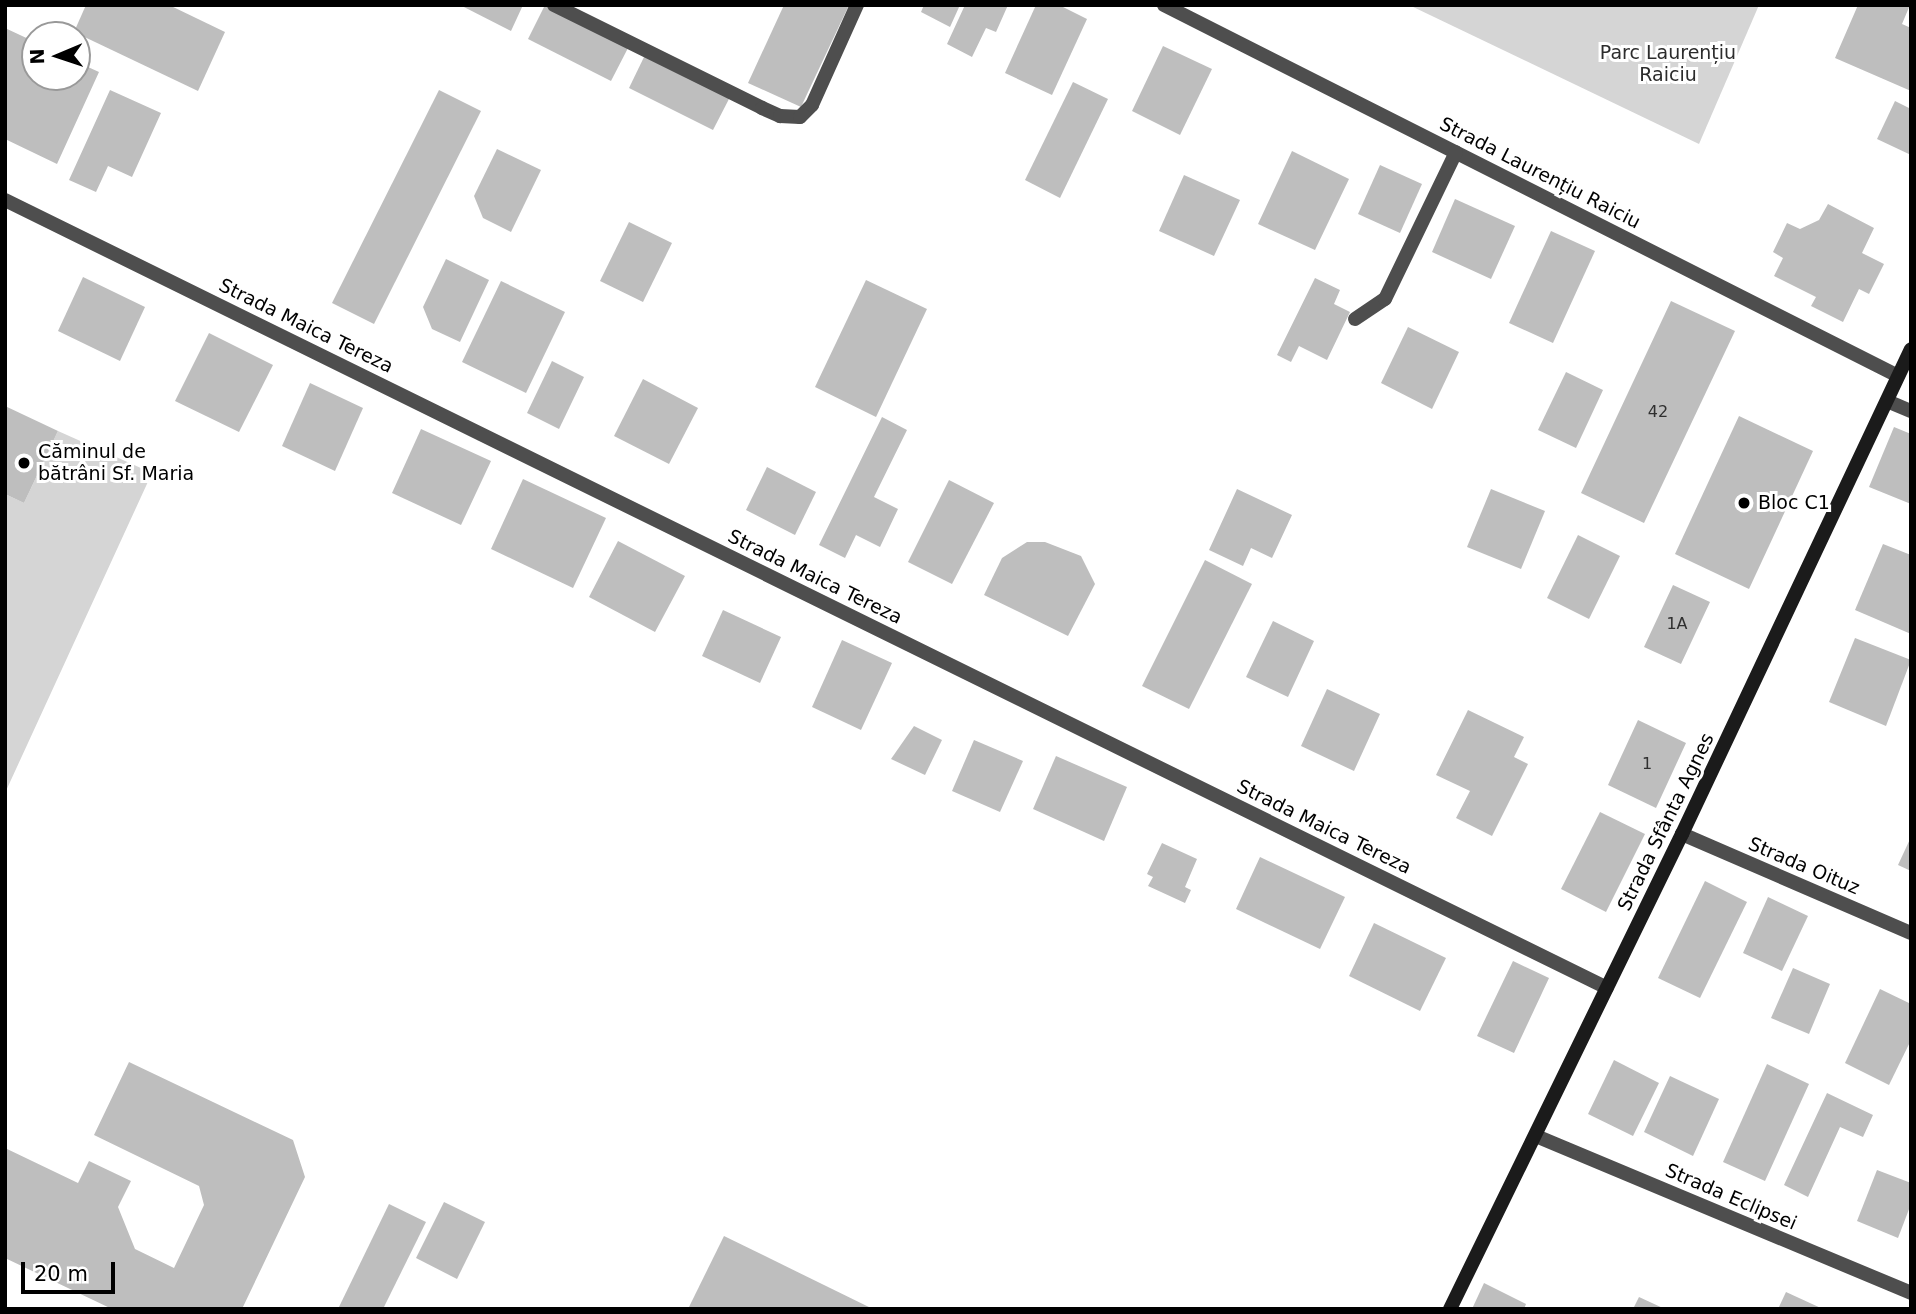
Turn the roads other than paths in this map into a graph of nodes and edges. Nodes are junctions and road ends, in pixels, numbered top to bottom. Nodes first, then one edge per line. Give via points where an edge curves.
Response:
1 (554, 5) edge
2 (857, 5) edge
3 (1164, 5) edge
4 (1456, 152) junction
5 (5, 200) edge
6 (1355, 319) dead end
7 (1911, 349) edge
8 (1898, 376) junction
9 (1887, 401) junction
10 (1911, 411) edge
11 (1682, 834) junction
12 (1911, 933) edge
13 (1607, 988) junction
14 (1536, 1136) junction
15 (1911, 1293) edge
16 (1450, 1309) edge

1 - 2 street via 762,108 780,116 800,117 812,105
3 - 4 street, Strada Laurențiu Raiciu
4 - 6 street via 1385,299
4 - 8 street, Strada Laurențiu Raiciu
5 - 13 street, Strada Maica Tereza
7 - 8 street, Strada Sfânta Agnes
8 - 9 street, Strada Sfânta Agnes
9 - 10 street
9 - 11 street, Strada Sfânta Agnes
11 - 12 street, Strada Oituz
11 - 13 street, Strada Sfânta Agnes
13 - 14 street, Strada Sfânta Agnes
14 - 15 street, Strada Eclipsei
14 - 16 street, Strada Sfânta Agnes

